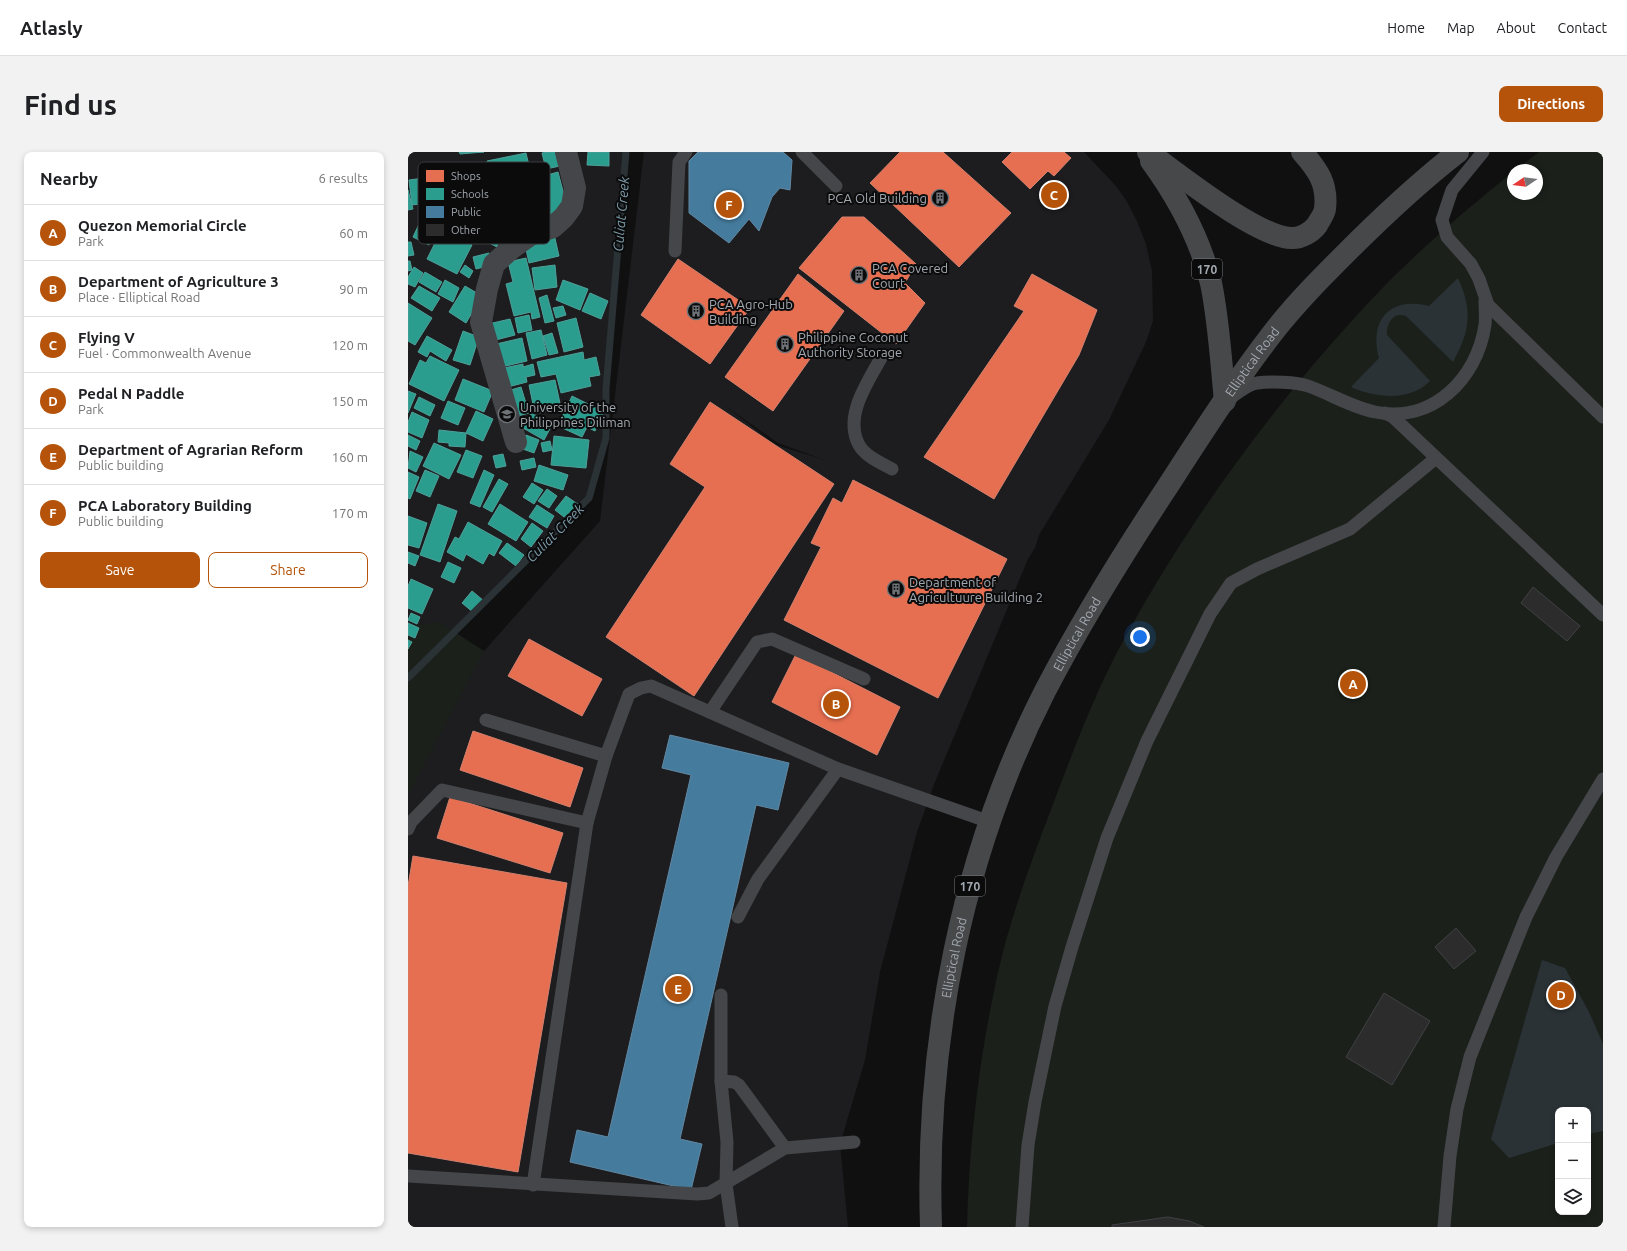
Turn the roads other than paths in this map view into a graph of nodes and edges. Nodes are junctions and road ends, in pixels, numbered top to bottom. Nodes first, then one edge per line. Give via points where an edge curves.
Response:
1 (566, 152) edge
2 (686, 152) edge
3 (802, 152) edge
4 (1146, 152) edge
5 (1302, 152) edge
6 (1458, 152) edge
7 (1483, 152) edge
8 (836, 186) dead end
9 (550, 229) edge
10 (518, 244) edge
11 (676, 251) dead end
12 (1485, 301) junction
13 (882, 356) dead end
14 (1225, 401) junction
15 (1385, 413) junction
16 (1603, 417) edge
17 (516, 442) dead end
18 (1436, 458) junction
19 (892, 469) dead end
20 (1603, 615) edge
21 (864, 679) dead end
22 (710, 712) junction
23 (486, 720) dead end
24 (606, 756) junction
25 (838, 769) junction
26 (1603, 779) edge
27 (990, 822) junction
28 (587, 823) junction
29 (408, 829) edge
30 (738, 917) dead end
31 (720, 995) dead end
32 (721, 1081) junction
33 (854, 1142) dead end
34 (785, 1148) junction
35 (408, 1176) edge
36 (726, 1184) junction
37 (534, 1185) junction
38 (732, 1227) edge
39 (931, 1227) edge
40 (1022, 1227) edge
41 (1444, 1227) edge

1 - 9 street via 575,188 572,206
2 - 11 lane via 679,162
3 - 8 lane
4 - 5 main road via 1219,204 1259,227 1291,238 1305,235 1315,228 1324,213 1327,195 1322,179
4 - 14 main road, 170 via 1182,208 1206,269 1215,305
6 - 14 main road, Elliptical Road / 170 via 1388,212 1307,293 1273,333
7 - 12 lane via 1452,190 1442,220 1447,237 1473,269
10 - 17 street via 494,264 481,322
12 - 15 lane via 1485,325 1479,346 1457,387 1444,398 1420,411
12 - 16 lane
13 - 19 lane via 855,409 855,432 859,446 869,456
14 - 15 lane via 1255,383 1282,383 1307,385 1350,404
14 - 27 main road, Elliptical Road / 170 via 1153,508 1077,633 1021,743
15 - 18 lane via 1393,417
18 - 20 lane
18 - 40 lane via 1350,529 1257,569 1231,583 1210,614 1147,741 1107,838 1072,947 1055,1006 1035,1102 1028,1145
21 - 22 lane via 772,639 764,640 757,642
22 - 24 lane via 655,687 634,691 626,700
22 - 25 lane
23 - 24 lane
24 - 28 lane
25 - 27 lane
25 - 30 lane via 758,879
26 - 41 lane via 1556,857 1526,917 1470,1057 1457,1109
27 - 39 main road, Elliptical Road / 170 via 954,953 940,1034 932,1108
28 - 29 lane via 442,790
28 - 37 lane
31 - 32 lane
32 - 34 lane via 740,1085
32 - 36 lane via 727,1142
33 - 34 lane
34 - 36 lane
35 - 37 lane
36 - 37 lane via 709,1193 697,1194
36 - 38 lane

